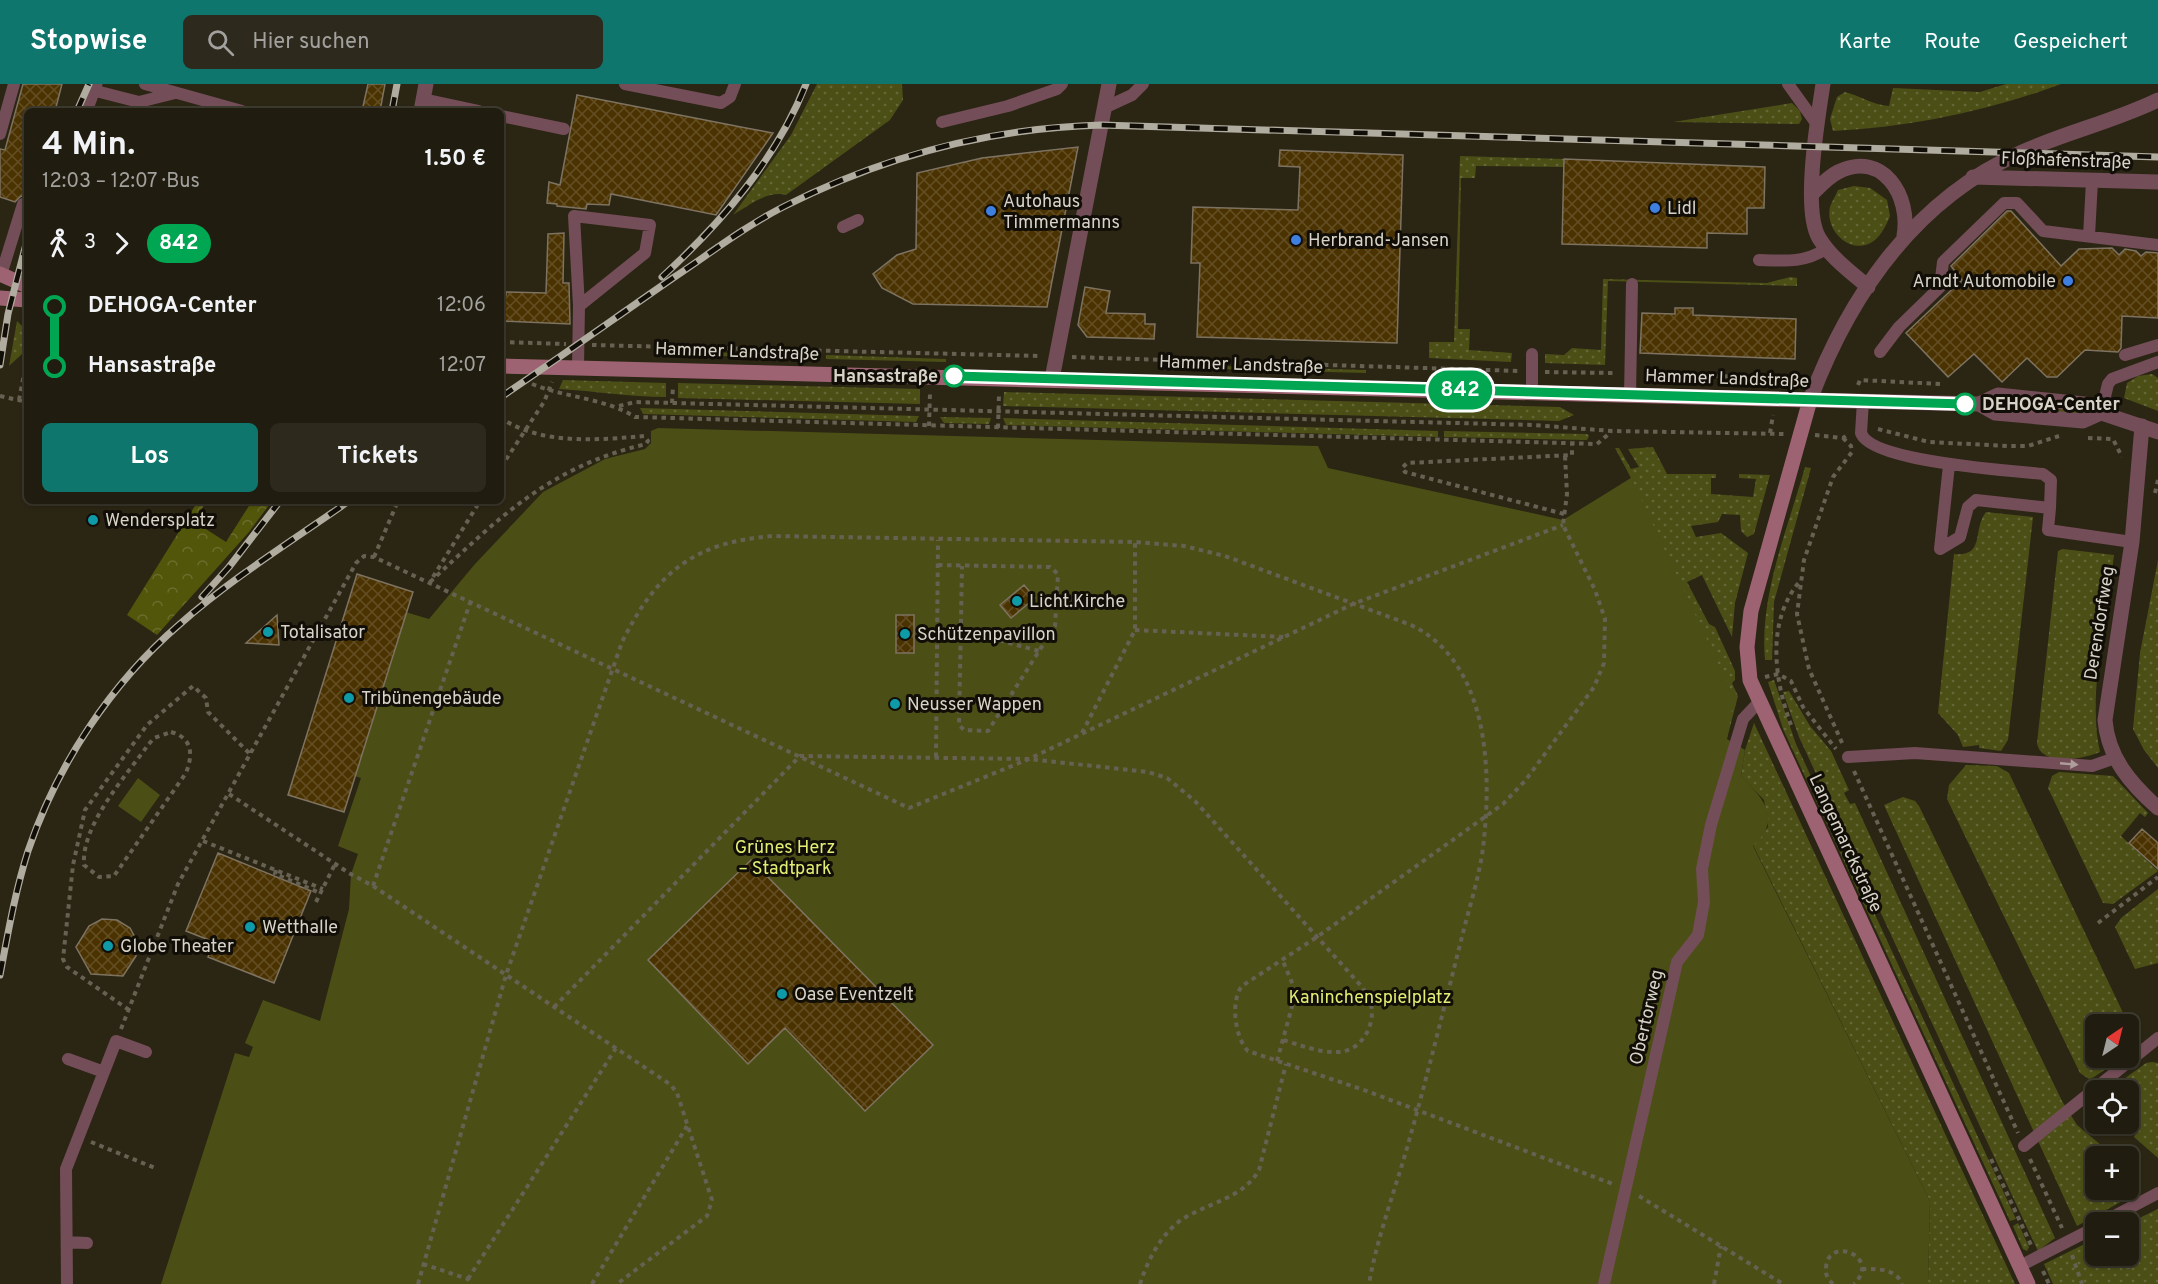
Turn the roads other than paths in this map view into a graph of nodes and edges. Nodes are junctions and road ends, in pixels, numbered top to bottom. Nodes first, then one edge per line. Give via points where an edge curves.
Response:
1 (14, 84) edge
2 (146, 84) edge
3 (625, 84) edge
4 (735, 84) edge
5 (1062, 84) edge
6 (1109, 84) edge
7 (1143, 84) edge
8 (1788, 84) edge
9 (1824, 84) edge
10 (93, 87) edge
11 (176, 93) junction
12 (423, 98) edge
13 (2158, 100) edge
14 (86, 108) edge
15 (231, 108) edge
16 (466, 108) edge
17 (1104, 108) junction
18 (504, 117) edge
19 (942, 122) dead end
20 (1816, 123) junction
21 (564, 129) dead end
22 (0, 134) edge
23 (1973, 177) junction
24 (2092, 181) junction
25 (2158, 182) edge
26 (1813, 193) junction
27 (23, 204) dead end
28 (858, 220) dead end
29 (843, 227) dead end
30 (1904, 236) junction
31 (2089, 236) junction
32 (2158, 245) edge
33 (1826, 249) junction
34 (1759, 260) dead end
35 (1, 275) edge
36 (1632, 284) dead end
37 (1868, 287) junction
38 (20, 291) edge
39 (579, 306) junction
40 (2158, 345) edge
41 (1880, 352) dead end
42 (1532, 354) dead end
43 (2125, 355) dead end
44 (2158, 362) edge
45 (504, 366) edge
46 (578, 367) junction
47 (1052, 379) junction
48 (1532, 392) junction
49 (1630, 395) junction
50 (1810, 400) junction
51 (1863, 401) junction
52 (2101, 413) junction
53 (2142, 426) junction
54 (2158, 432) edge
55 (1949, 465) junction
56 (2050, 508) junction
57 (2132, 542) junction
58 (1759, 702) junction
59 (1848, 757) road end
60 (2115, 758) junction
61 (2158, 808) edge
62 (2158, 1038) edge
63 (146, 1052) dead end
64 (68, 1059) dead end
65 (104, 1072) junction
66 (2024, 1146) road end
67 (2158, 1193) edge
68 (2122, 1212) edge
69 (2085, 1233) edge
70 (67, 1242) junction
71 (87, 1243) dead end
72 (2019, 1266) junction
73 (67, 1284) edge
74 (1604, 1284) edge
75 (2028, 1284) edge

1 - 22 lane
2 - 11 lane
3 - 4 lane via 721,104 730,97
5 - 19 lane via 1008,106
6 - 17 street
7 - 17 lane via 1132,95
8 - 20 lane
9 - 20 street
10 - 11 lane via 140,102
10 - 14 street
11 - 15 lane
12 - 16 lane
13 - 23 street via 2023,151
17 - 47 street
18 - 21 lane
20 - 26 street
23 - 24 street, Floßhafenstraße
23 - 30 street
24 - 25 street, Floßhafenstraße
24 - 31 lane
26 - 30 street via 1839,172 1852,168 1881,173 1900,193 1906,224
26 - 33 street via 1813,221
27 - 35 lane
28 - 29 lane
30 - 37 street
31 - 32 lane
31 - 41 lane via 2043,231 2017,203 2004,203 1943,262 1940,287
33 - 34 lane via 1795,261
33 - 37 street
35 - 38 main road
36 - 49 lane
37 - 50 street
39 - 39 lane via 645,253 650,225 574,216
39 - 46 lane
40 - 43 lane
42 - 48 lane
44 - 52 lane via 2112,379
45 - 46 main road, Hammer Landstraße
46 - 47 main road, Hammer Landstraße
47 - 48 main road, Hammer Landstraße
48 - 49 main road, Hammer Landstraße
49 - 50 main road, Hammer Landstraße
50 - 51 street, Hammer Landstraße
50 - 58 main road, Langemarckstraße via 1750,611 1750,680
51 - 52 street, Hammer Landstraße via 1980,404 1998,395 2084,404
51 - 55 lane via 1861,427 1863,438 1869,443
52 - 53 street, Hammer Landstraße
53 - 54 street, Hammer Landstraße
53 - 57 street, Derendorfweg
55 - 56 lane via 2047,475 2051,480
55 - 56 lane via 1940,549 1960,537 1968,507 1976,500
56 - 57 lane via 2048,530
57 - 60 street, Derendorfweg via 2106,704 2106,734
58 - 72 main road, Langemarckstraße
58 - 74 lane, Obertorweg via 1743,719 1711,825 1702,869 1704,902 1698,935 1677,962
59 -> 60 lane via 1915,753 2092,766
60 - 61 street, Derendorfweg via 2126,776
62 - 66 lane
63 - 65 lane via 116,1041
64 - 65 lane
65 - 70 lane via 66,1169
67 - 68 lane
69 - 72 lane
70 - 71 lane
70 - 73 lane
72 - 75 main road, Langemarckstraße

